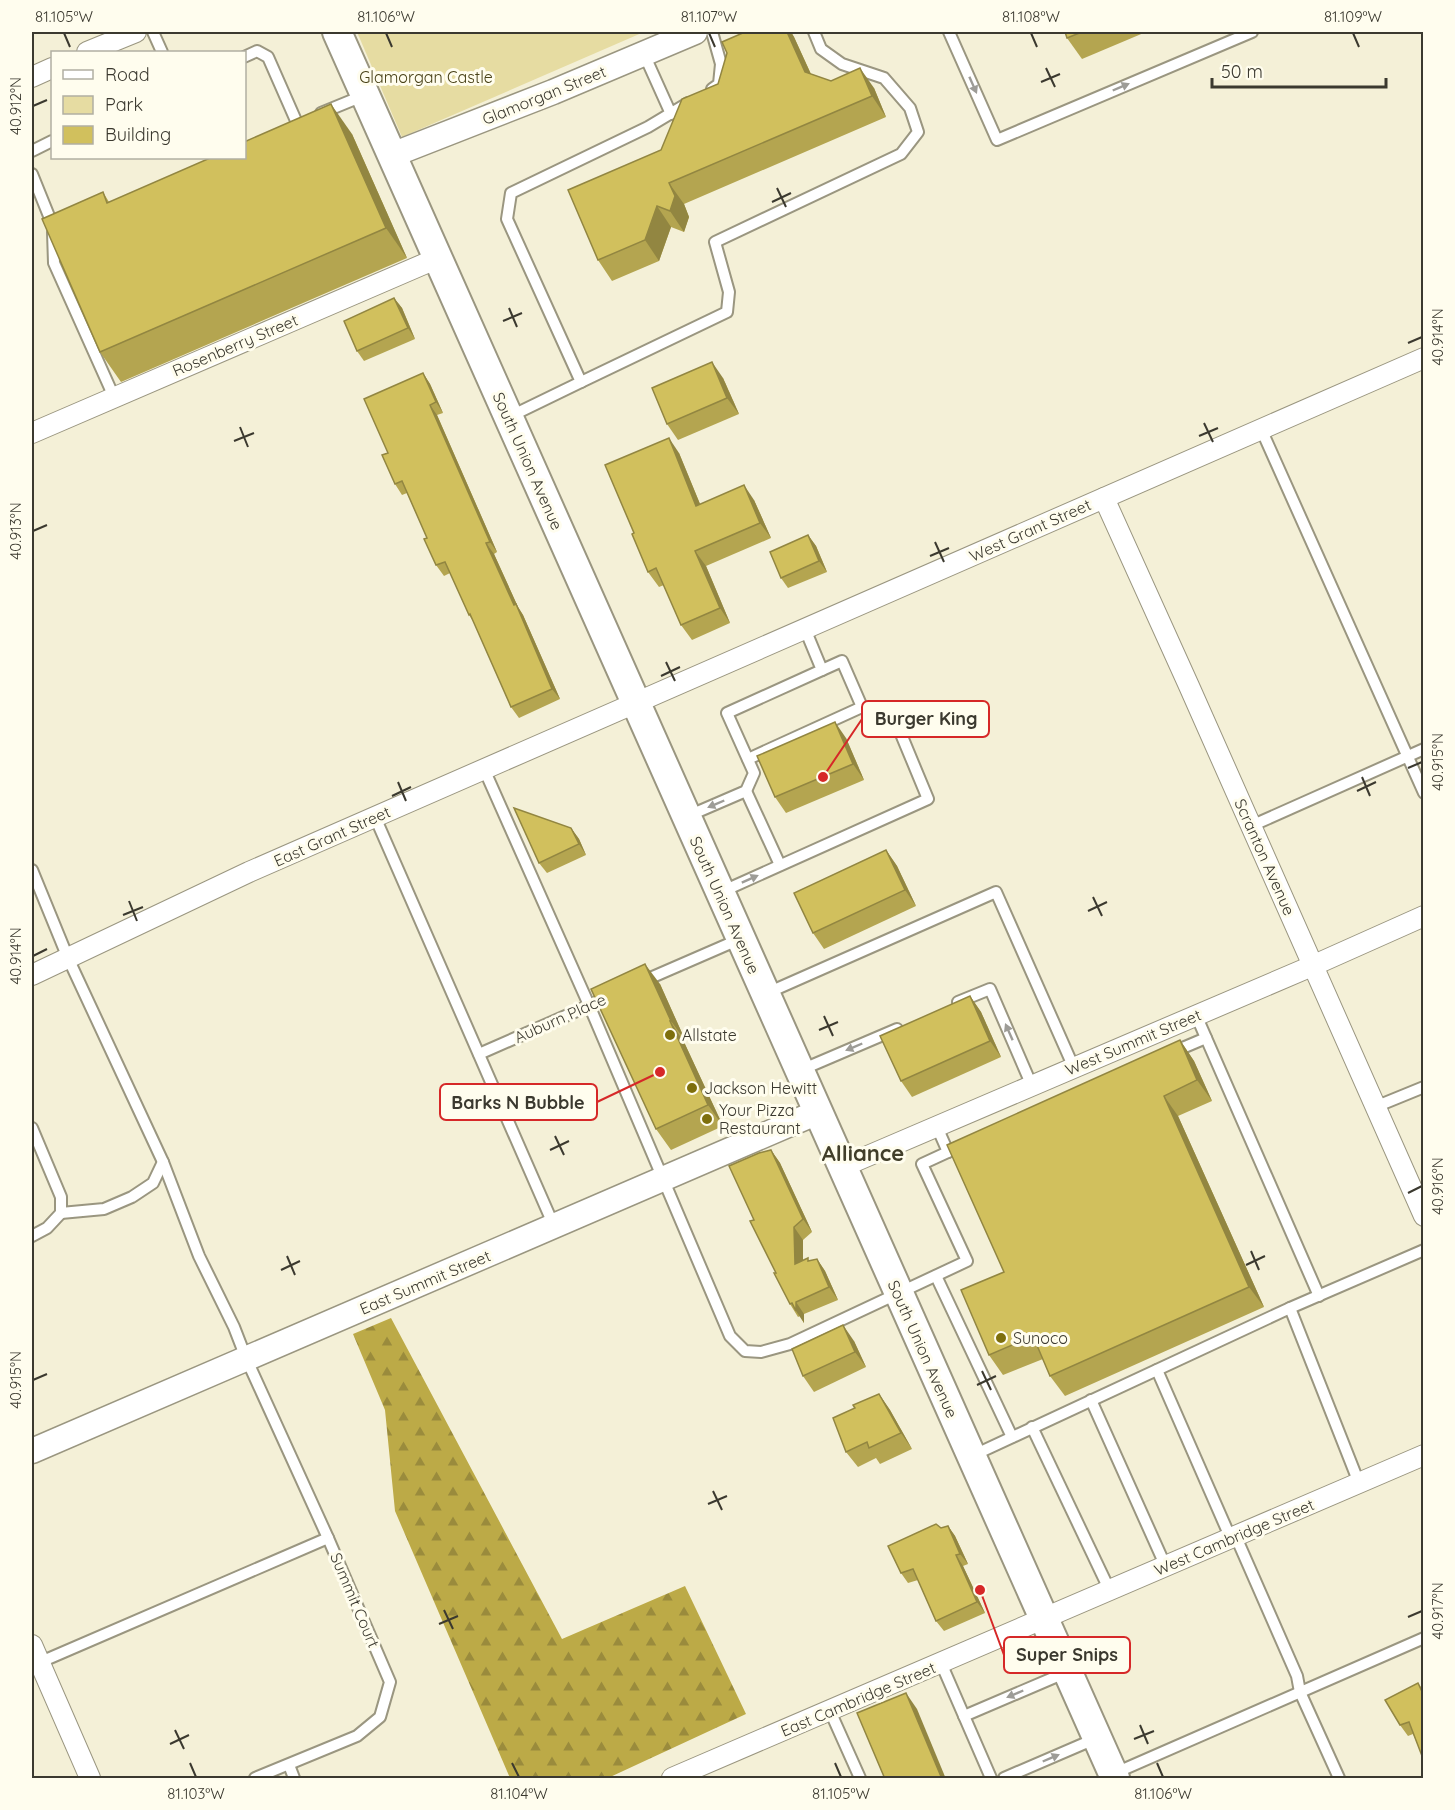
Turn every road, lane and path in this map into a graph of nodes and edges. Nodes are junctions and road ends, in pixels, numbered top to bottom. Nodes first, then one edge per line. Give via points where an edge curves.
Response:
1 (136, 32) edge
2 (153, 32) edge
3 (337, 32) edge
4 (695, 32) edge
5 (712, 32) edge
6 (814, 32) edge
7 (949, 32) edge
8 (1252, 32) edge
9 (89, 51) edge
10 (162, 51) edge
11 (644, 54) junction
12 (246, 56) edge
13 (51, 68) edge
14 (32, 77) edge
15 (365, 95) junction
16 (671, 114) junction
17 (51, 142) edge
18 (32, 151) edge
19 (392, 155) junction
20 (32, 174) edge
21 (64, 221) edge
22 (53, 226) junction
23 (438, 258) junction
24 (1421, 366) edge
25 (581, 382) junction
26 (114, 397) junction
27 (509, 417) junction
28 (1261, 429) junction
29 (32, 433) edge
30 (1104, 498) junction
31 (805, 629) junction
32 (822, 670) junction
33 (635, 702) junction
34 (862, 707) junction
35 (1424, 749) edge
36 (1407, 756) junction
37 (748, 759) junction
38 (484, 769) junction
39 (746, 791) junction
40 (1424, 793) edge
41 (375, 817) junction
42 (686, 817) junction
43 (1251, 826) junction
44 (780, 866) junction
45 (32, 870) edge
46 (719, 892) junction
47 (1424, 916) edge
48 (740, 939) junction
49 (68, 958) junction
50 (1312, 966) junction
51 (32, 975) edge
52 (633, 986) edge
53 (622, 991) edge
54 (765, 994) junction
55 (590, 1005) junction
56 (947, 1007) edge
57 (1196, 1015) junction
58 (905, 1025) edge
59 (1206, 1038) junction
60 (479, 1054) junction
61 (1163, 1057) edge
62 (1074, 1068) junction
63 (799, 1070) junction
64 (1032, 1086) junction
65 (1424, 1087) edge
66 (1375, 1107) junction
67 (818, 1112) junction
68 (937, 1127) junction
69 (32, 1128) edge
70 (970, 1142) edge
71 (948, 1152) junction
72 (163, 1162) junction
73 (842, 1167) junction
74 (663, 1180) junction
75 (1422, 1210) edge
76 (62, 1213) junction
77 (554, 1226) junction
78 (32, 1236) edge
79 (1424, 1250) edge
80 (936, 1276) junction
81 (898, 1294) junction
82 (1319, 1296) junction
83 (1290, 1308) junction
84 (246, 1358) junction
85 (1157, 1370) junction
86 (1091, 1400) junction
87 (1032, 1427) junction
88 (1012, 1437) junction
89 (32, 1451) edge
90 (1424, 1455) edge
91 (971, 1456) junction
92 (1359, 1483) junction
93 (328, 1538) junction
94 (1233, 1538) junction
95 (1166, 1567) junction
96 (1110, 1591) junction
97 (1044, 1619) junction
98 (1424, 1638) edge
99 (34, 1658) edge
100 (941, 1664) junction
101 (1067, 1671) junction
102 (1300, 1692) junction
103 (830, 1711) junction
104 (964, 1716) junction
105 (1097, 1738) junction
106 (288, 1765) junction
107 (1110, 1777) edge
108 (90, 1779) edge
109 (255, 1779) edge
110 (294, 1779) edge
111 (672, 1779) edge
112 (860, 1779) edge
113 (991, 1779) edge
114 (1004, 1779) edge
115 (1339, 1779) edge

1 - 9 street
2 - 10 lane
3 - 15 main road, South Union Avenue
4 - 11 street, Glamorgan Street
5 - 16 lane via 721,64 719,84
6 - 25 lane via 821,49 842,64 884,78 910,108 918,132 901,153 715,242 729,292 727,312
7 -> 8 lane via 998,140
11 - 16 lane
11 - 19 street, Glamorgan Street
12 - 15 lane via 257,51 268,57 292,125
13 - 14 street
15 - 19 main road, South Union Avenue
16 - 25 lane via 511,193 507,219
17 - 18 lane
19 - 23 main road, South Union Avenue
20 - 22 lane
21 - 22 lane
22 - 26 lane via 54,262
23 - 26 street, Rosenberry Street
23 - 27 main road, South Union Avenue
24 - 28 street, West Grant Street
25 - 27 lane
26 - 29 street, Rosenberry Street
27 - 33 main road, South Union Avenue
28 - 30 street, West Grant Street
28 - 36 lane
30 - 31 street, West Grant Street
30 - 43 street, Scranton Avenue
31 - 32 lane
31 - 33 street, West Grant Street
32 - 34 lane via 842,661
32 - 37 lane via 727,713
33 - 38 street, East Grant Street
33 - 42 main road, South Union Avenue
34 - 37 lane
34 - 44 lane via 884,718 901,734 928,799
35 - 36 lane
36 - 40 lane
36 - 43 lane
37 - 39 lane via 754,773
38 - 41 street, East Grant Street
38 - 55 lane
39 -> 42 lane
39 - 44 lane
41 - 49 street, East Grant Street
41 - 60 lane
42 - 46 main road, South Union Avenue
43 - 50 street, Scranton Avenue
46 -> 44 lane
45 - 49 lane, Summit Court
46 - 48 main road, South Union Avenue
47 - 50 street, West Summit Street
48 - 52 lane
48 - 54 main road, South Union Avenue
49 - 51 street, East Grant Street
49 - 72 lane, Summit Court
50 - 57 street, West Summit Street
50 - 66 street, Scranton Avenue
53 - 55 lane, Auburn Place
54 - 62 lane via 996,892
54 - 63 main road, South Union Avenue
55 - 60 lane, Auburn Place
55 - 74 lane
64 -> 56 lane via 990,989
57 - 59 lane
57 - 62 street, West Summit Street
58 -> 63 lane
59 - 61 lane
59 - 82 lane
60 - 77 lane
62 - 64 street, West Summit Street
63 - 67 main road, South Union Avenue
64 - 68 street, West Summit Street
65 - 66 lane
66 - 75 street, Scranton Avenue
67 - 73 main road, South Union Avenue
67 - 74 street, East Summit Street
68 - 71 lane
68 - 73 street, West Summit Street
69 - 76 lane via 61,1197
70 - 71 lane
71 - 80 lane via 922,1164 967,1261
72 - 76 lane via 153,1183 132,1197 104,1209
72 - 84 lane, Summit Court via 199,1256
73 - 81 main road, South Union Avenue
74 - 77 street, East Summit Street
74 - 81 lane via 730,1336 745,1351 761,1352 790,1344
76 - 78 lane
77 - 84 street, East Summit Street
79 - 82 lane
80 - 81 lane
80 - 88 lane
81 - 91 main road, South Union Avenue
82 - 83 lane
83 - 85 lane
83 - 92 lane
84 - 89 street, East Summit Street
84 - 93 lane, Summit Court
85 - 86 lane
85 - 94 lane
86 - 87 lane
86 - 95 lane
87 - 88 lane
87 - 96 lane
88 - 91 lane
90 - 92 street, West Cambridge Street
91 - 97 main road, South Union Avenue
92 - 94 street, West Cambridge Street
93 - 99 lane
93 - 106 lane, Summit Court via 390,1682 380,1718 357,1736
94 - 95 street, West Cambridge Street
94 - 102 lane via 1297,1676
95 - 96 street, West Cambridge Street
96 - 97 street, West Cambridge Street
97 - 100 street, East Cambridge Street
97 - 101 main road, South Union Avenue
98 - 102 lane
99 - 108 street
100 - 103 street, East Cambridge Street
100 - 104 lane
101 -> 104 lane
101 - 105 main road, South Union Avenue
102 - 107 lane
102 - 115 lane
103 - 111 street, East Cambridge Street
103 - 112 lane
104 - 113 lane
105 - 107 main road, South Union Avenue
114 -> 105 lane
106 - 109 lane, Summit Court
106 - 110 lane

